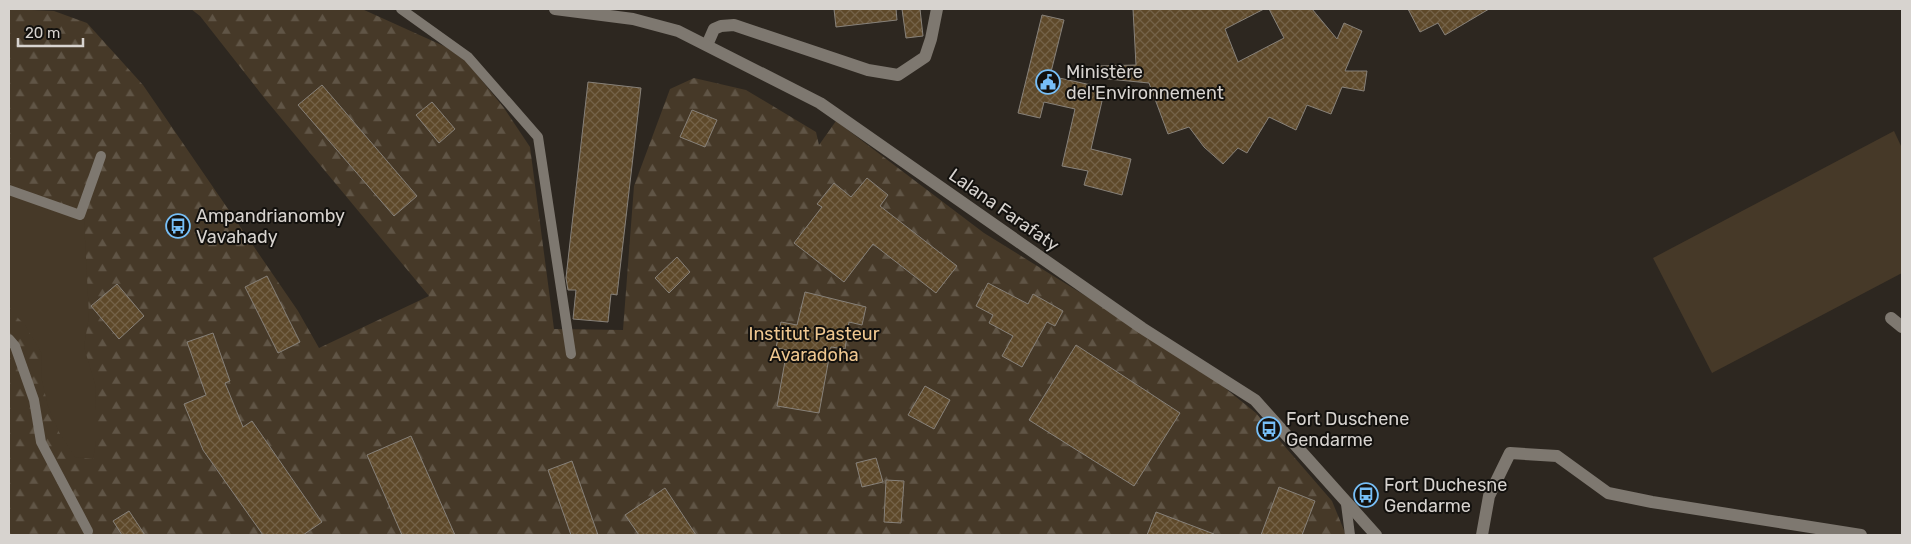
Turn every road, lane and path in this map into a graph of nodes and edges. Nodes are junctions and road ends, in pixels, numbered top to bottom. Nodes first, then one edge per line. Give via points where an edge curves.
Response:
1 (401, 9) edge
2 (555, 9) edge
3 (937, 9) edge
4 (707, 45) junction
5 (101, 156) dead end
6 (9, 190) edge
7 (1891, 318) dead end
8 (1902, 327) edge
9 (9, 339) edge
10 (571, 354) dead end
11 (1346, 504) junction
12 (88, 531) dead end
13 (1350, 535) edge
14 (1376, 535) edge
15 (1482, 535) edge
16 (1861, 535) edge

1 - 10 lane via 468,57 538,137
2 - 4 main road, Lalana Farafaty via 633,19 678,31
3 - 4 main road via 925,57 898,75 868,70 734,25 714,29
4 - 11 main road, Lalana Farafaty via 820,103 1142,328 1255,400
5 - 6 lane via 80,215
7 - 8 main road
9 - 12 lane via 15,346 34,400 41,442
11 - 13 lane
11 - 14 main road, Lalana Farafaty
15 - 16 main road via 1489,496 1510,454 1557,456 1608,493

